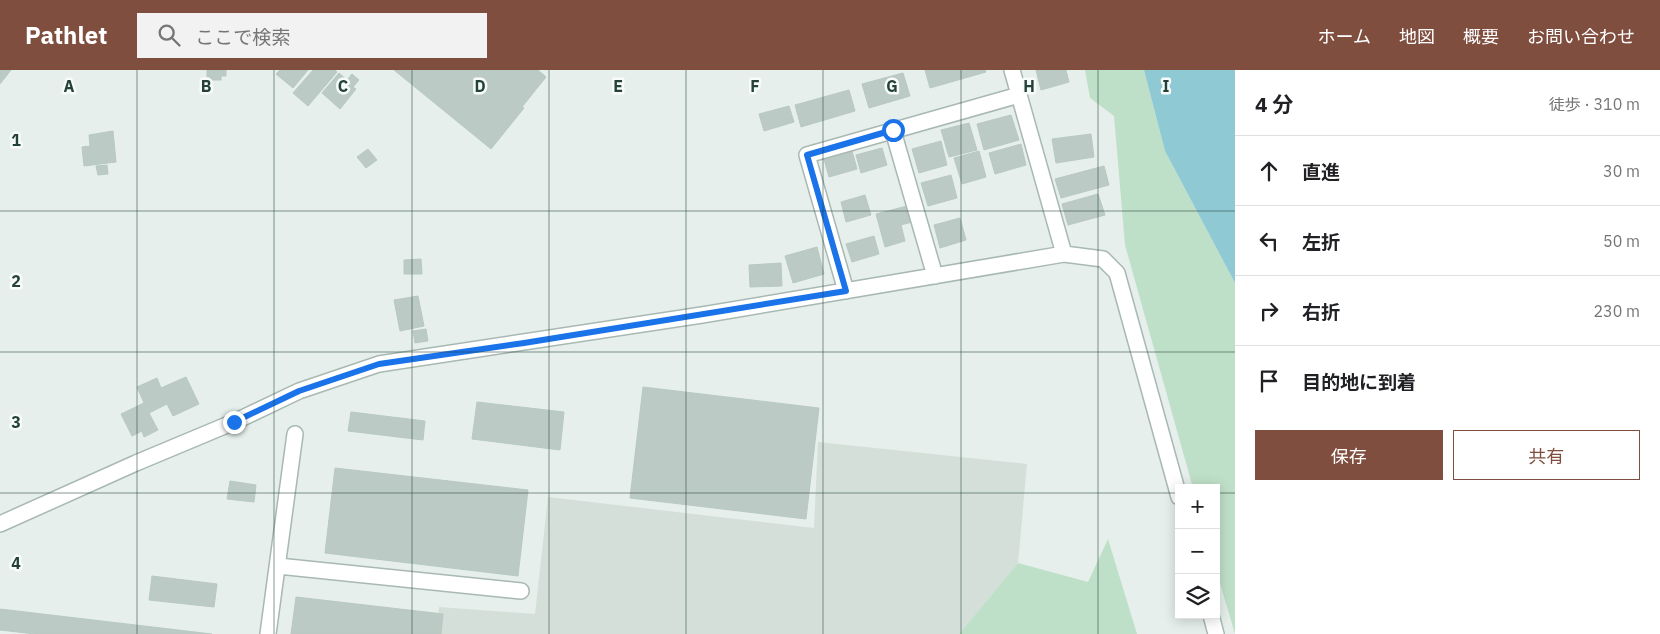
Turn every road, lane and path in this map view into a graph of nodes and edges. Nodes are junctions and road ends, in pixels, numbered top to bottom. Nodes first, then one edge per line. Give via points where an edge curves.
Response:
1 (1012, 70) edge
2 (1019, 95) junction
3 (893, 130) junction
4 (1064, 254) junction
5 (935, 276) junction
6 (846, 291) junction
7 (295, 434) dead end
8 (1175, 484) edge
9 (0, 524) edge
10 (278, 566) junction
11 (521, 591) dead end
12 (1212, 619) edge
13 (268, 634) edge
14 (1216, 634) edge

1 - 2 street
2 - 3 street
2 - 4 street
3 - 5 street
3 - 6 street via 807,155
4 - 5 street
4 - 8 street via 1102,259 1117,273
5 - 6 street
6 - 9 street via 379,364 299,391
7 - 10 street
10 - 11 street
10 - 13 street
12 - 14 street

